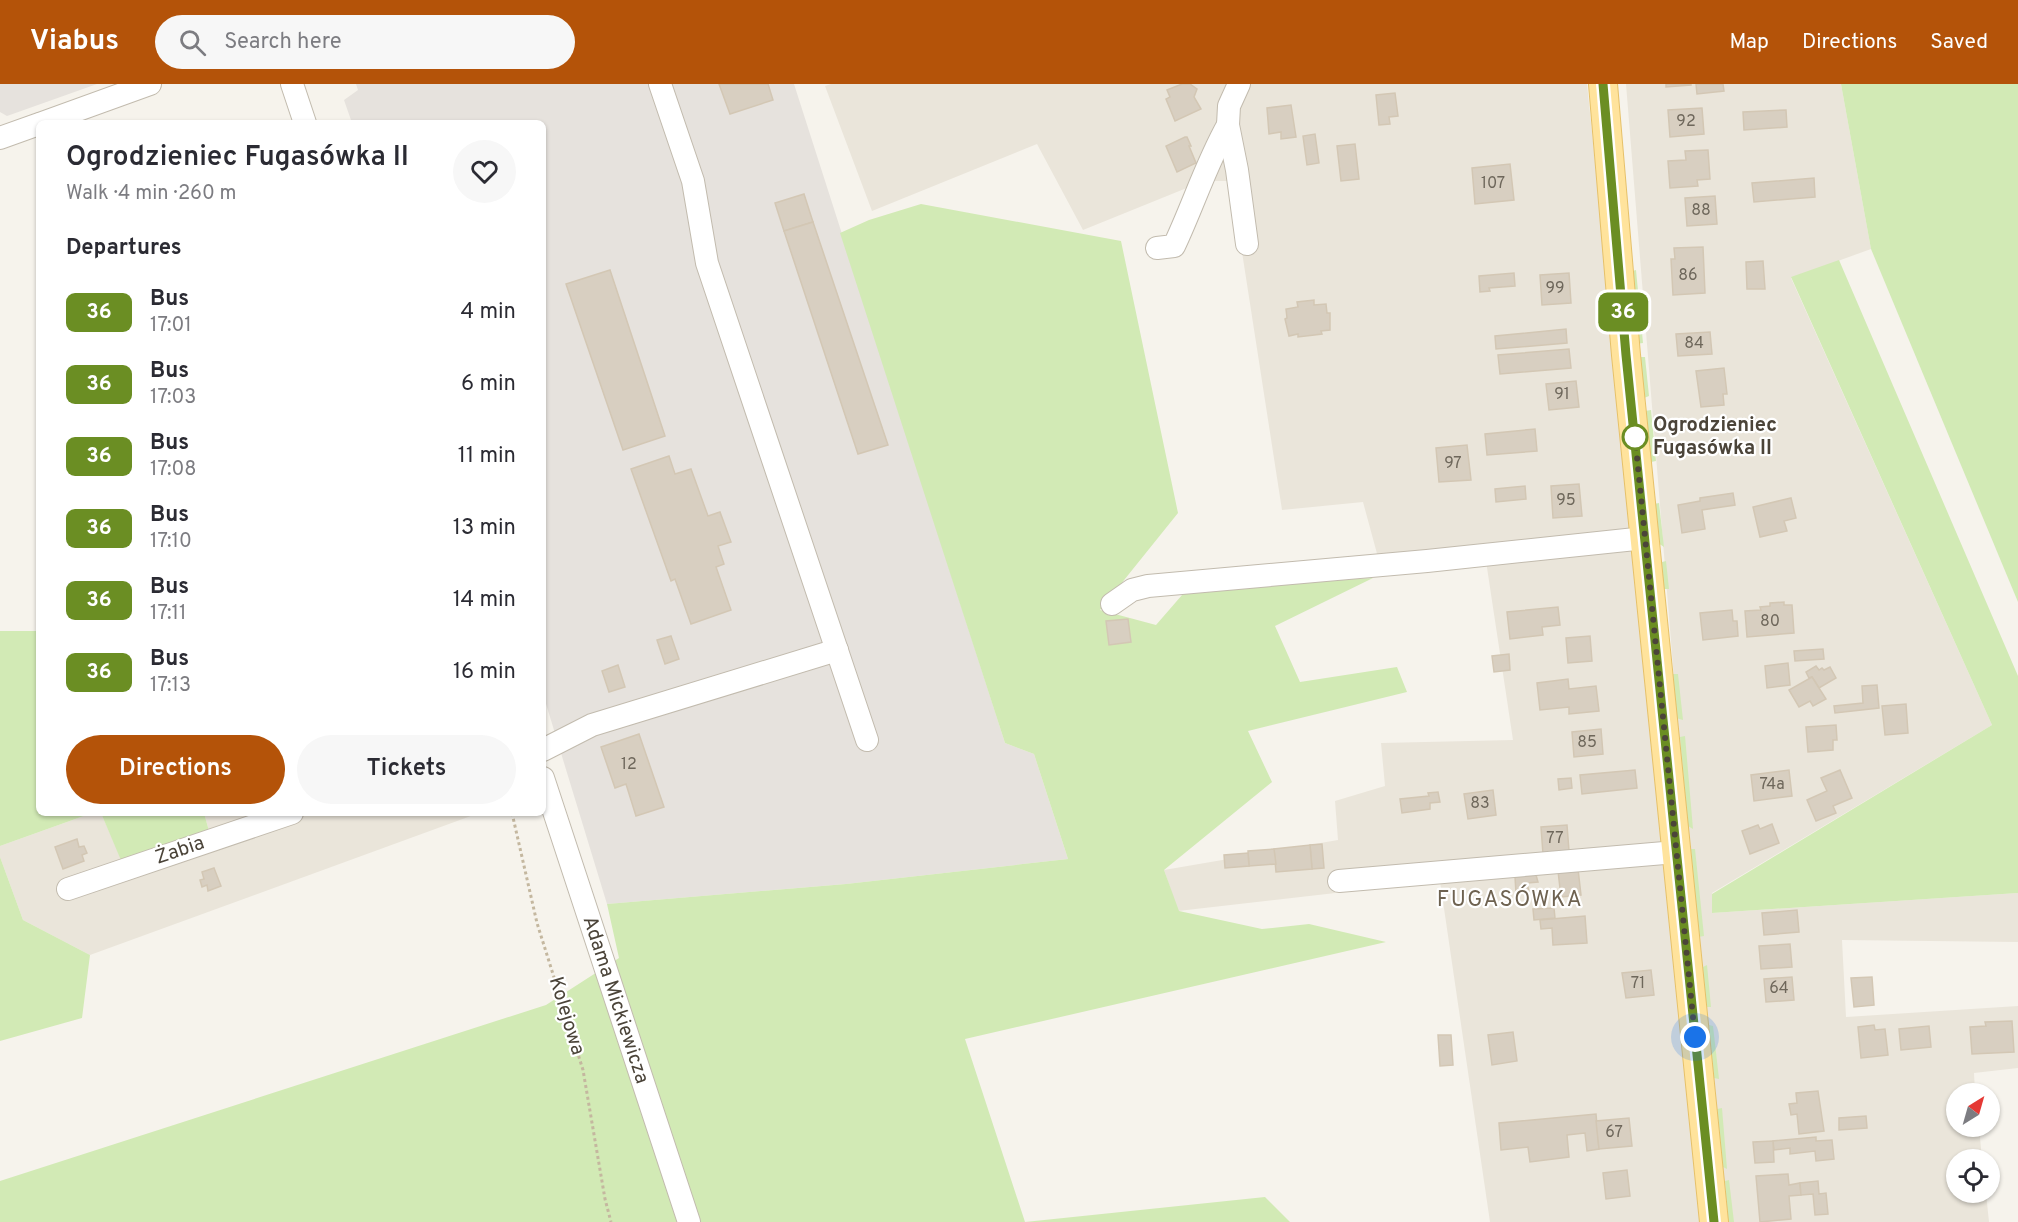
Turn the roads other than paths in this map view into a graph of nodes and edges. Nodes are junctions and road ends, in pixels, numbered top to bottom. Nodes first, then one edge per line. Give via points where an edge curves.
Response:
1 (150, 84) edge
2 (292, 84) edge
3 (660, 84) edge
4 (1239, 84) edge
5 (1603, 84) edge
6 (48, 120) edge
7 (304, 120) edge
8 (36, 124) edge
9 (1228, 125) junction
10 (0, 138) edge
11 (1246, 244) dead end
12 (1157, 248) dead end
13 (1645, 538) junction
14 (1112, 604) dead end
15 (837, 650) junction
16 (867, 740) dead end
17 (546, 748) edge
18 (546, 787) edge
19 (283, 816) edge
20 (1676, 852) junction
21 (1339, 881) dead end
22 (68, 889) dead end
23 (688, 1222) edge
24 (1714, 1222) edge

1 - 6 street
2 - 7 street
3 - 15 street via 693,181 707,263
4 - 9 street via 1229,106
5 - 13 main road
8 - 10 street
9 - 11 street via 1238,170
9 - 12 street via 1212,153 1174,246
13 - 14 street via 1148,586 1132,590
13 - 20 main road
15 - 16 street
15 - 17 street via 592,725
18 - 23 street, Adama Mickiewicza
19 - 22 street, Żabia
20 - 21 street
20 - 24 main road

